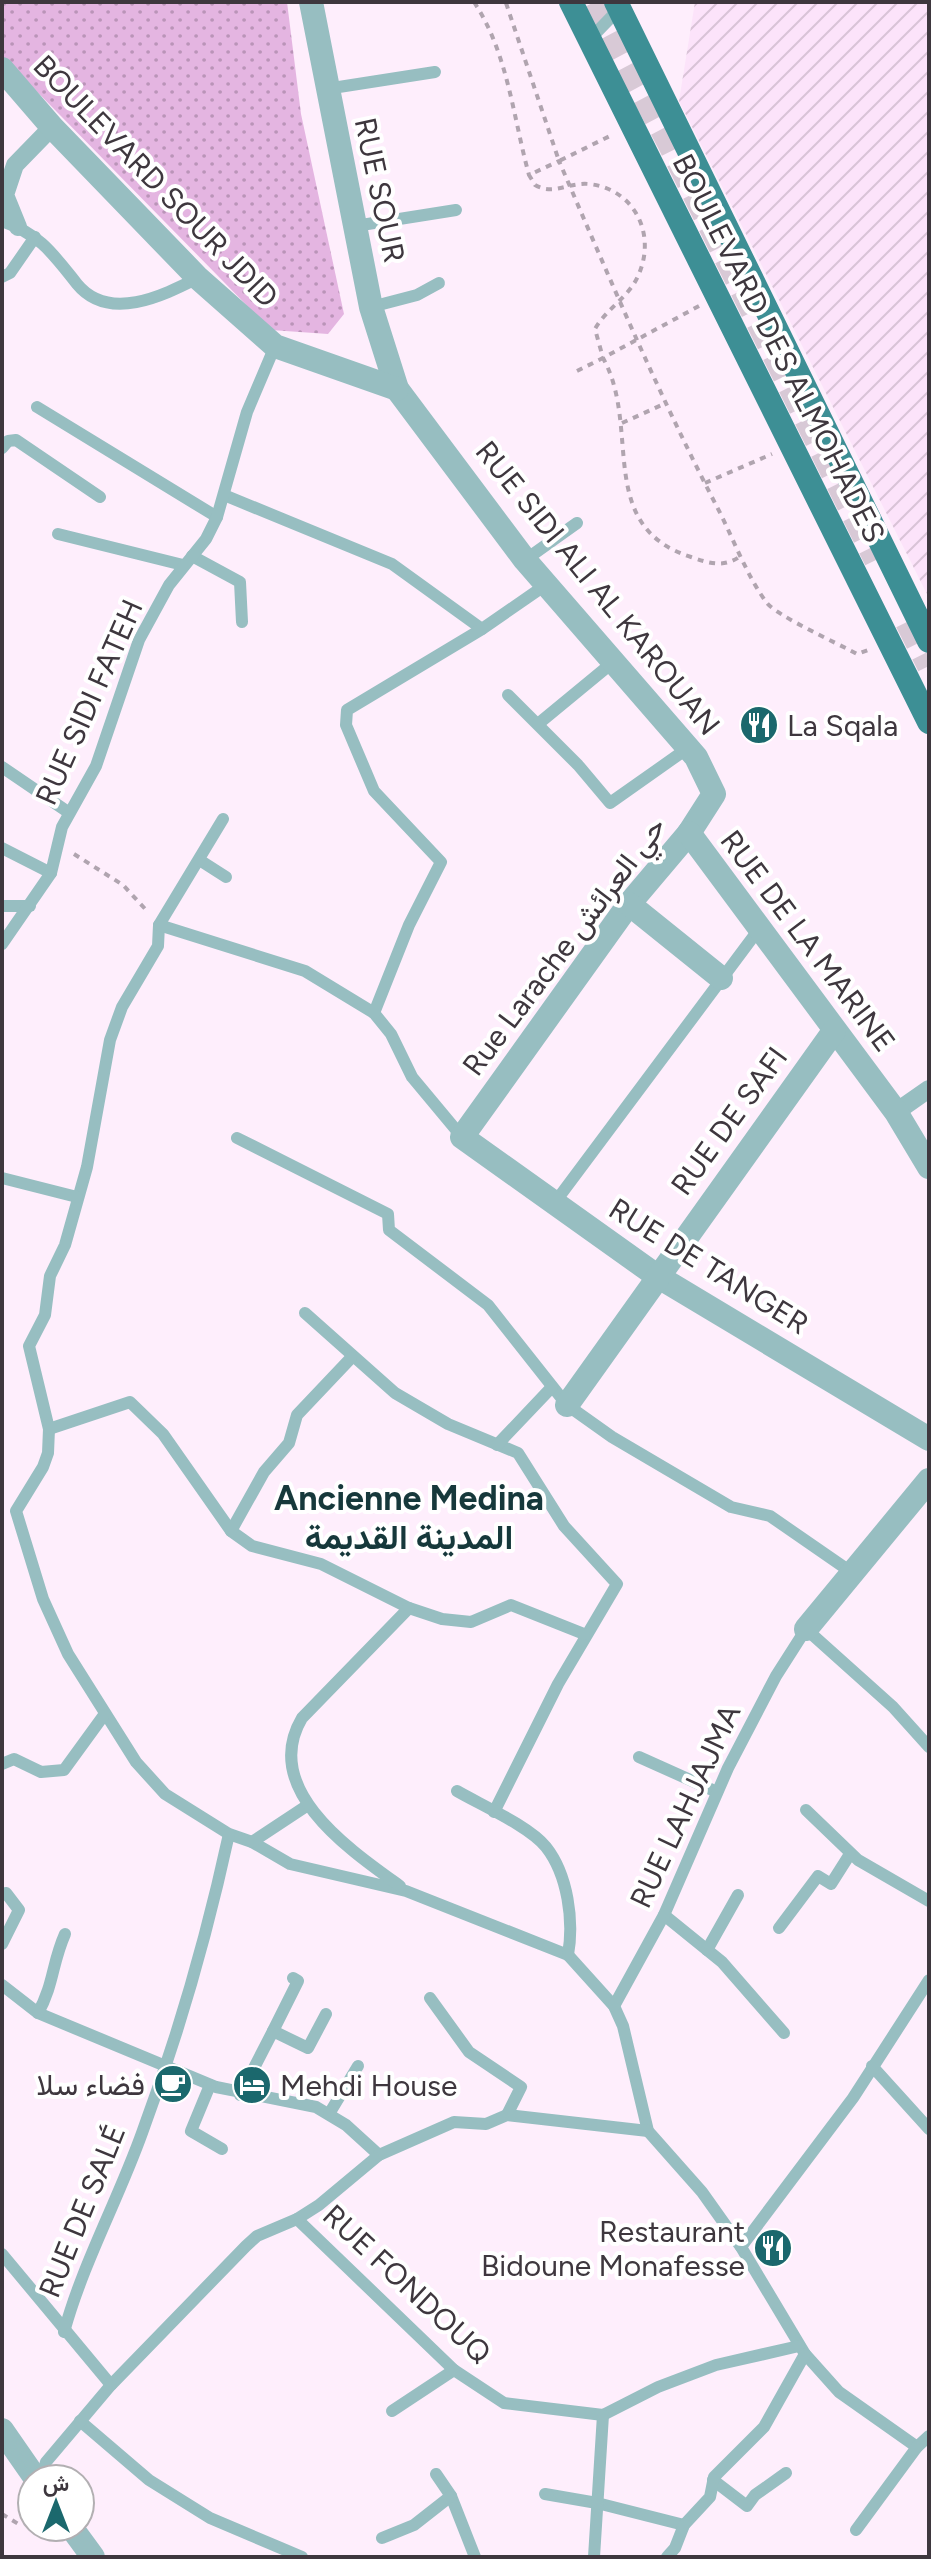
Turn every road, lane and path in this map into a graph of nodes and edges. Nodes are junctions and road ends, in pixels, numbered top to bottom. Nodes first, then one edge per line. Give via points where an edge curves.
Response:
1 (311, 2) edge
2 (474, 2) edge
3 (506, 2) edge
4 (571, 2) edge
5 (620, 4) edge
6 (590, 39) junction
7 (2, 69) edge
8 (435, 72) dead end
9 (326, 89) junction
10 (632, 125) junction
11 (52, 127) junction
12 (559, 161) junction
13 (529, 175) junction
14 (569, 186) junction
15 (456, 210) dead end
16 (10, 224) edge
17 (355, 226) junction
18 (35, 237) junction
19 (2, 277) edge
20 (198, 278) junction
21 (439, 283) dead end
22 (717, 296) junction
23 (619, 301) junction
24 (371, 307) junction
25 (637, 342) junction
26 (275, 346) junction
27 (603, 358) junction
28 (577, 371) dead end
29 (397, 389) junction
30 (664, 404) junction
31 (37, 407) dead end
32 (621, 423) junction
33 (793, 445) junction
34 (2, 448) edge
35 (705, 483) junction
36 (224, 495) junction
37 (100, 497) dead end
38 (864, 507) junction
39 (217, 517) junction
40 (577, 523) dead end
41 (833, 526) junction
42 (58, 534) dead end
43 (742, 555) junction
44 (188, 560) junction
45 (525, 560) junction
46 (547, 584) junction
47 (242, 622) dead end
48 (482, 629) junction
49 (929, 641) tunnel mouth
50 (890, 642) junction
51 (612, 663) junction
52 (508, 695) dead end
53 (929, 722) edge
54 (538, 724) junction
55 (688, 748) junction
56 (2, 767) edge
57 (714, 794) joint
58 (68, 812) junction
59 (223, 819) dead end
60 (689, 833) junction
61 (57, 846) junction
62 (2, 848) edge
63 (201, 861) junction
64 (51, 873) junction
65 (226, 877) dead end
66 (629, 904) junction
67 (2, 906) edge
68 (30, 906) junction
69 (159, 925) junction
70 (759, 929) junction
71 (2, 944) edge
72 (721, 978) junction
73 (374, 1013) junction
74 (834, 1031) junction
75 (929, 1089) edge
76 (896, 1112) junction
77 (462, 1137) junction
78 (237, 1138) dead end
79 (929, 1167) edge
80 (2, 1178) edge
81 (77, 1197) junction
82 (553, 1205) junction
83 (657, 1276) junction
84 (305, 1313) dead end
85 (351, 1358) junction
86 (559, 1396) junction
87 (49, 1429) junction
88 (929, 1439) edge
89 (497, 1445) junction
90 (929, 1480) edge
91 (16, 1511) junction
92 (2, 1514) edge
93 (231, 1531) junction
94 (851, 1572) junction
95 (409, 1608) junction
96 (806, 1629) junction
97 (584, 1634) junction
98 (104, 1715) junction
99 (929, 1747) edge
100 (639, 1757) dead end
101 (2, 1764) edge
102 (457, 1791) dead end
103 (717, 1792) junction
104 (308, 1805) junction
105 (806, 1810) dead end
106 (494, 1812) junction
107 (229, 1834) junction
108 (252, 1842) junction
109 (850, 1854) junction
110 (406, 1891) junction
111 (6, 1893) dead end
112 (738, 1895) dead end
113 (929, 1901) edge
114 (664, 1915) junction
115 (779, 1928) dead end
116 (65, 1934) dead end
117 (2, 1944) edge
118 (707, 1950) junction
119 (568, 1955) junction
120 (293, 1978) dead end
121 (929, 1980) edge
122 (2, 1985) edge
123 (430, 1998) dead end
124 (614, 2006) junction
125 (38, 2013) junction
126 (326, 2014) dead end
127 (273, 2031) junction
128 (784, 2033) dead end
129 (165, 2063) junction
130 (358, 2066) dead end
131 (872, 2066) junction
132 (210, 2085) junction
133 (240, 2095) junction
134 (329, 2114) junction
135 (507, 2115) junction
136 (929, 2129) edge
137 (648, 2131) junction
138 (222, 2149) dead end
139 (379, 2155) junction
140 (297, 2219) junction
141 (741, 2247) junction
142 (2, 2254) edge
143 (64, 2332) junction
144 (802, 2350) junction
145 (454, 2370) junction
146 (111, 2385) junction
147 (392, 2411) dead end
148 (603, 2415) junction
149 (80, 2421) junction
150 (2, 2430) edge
151 (929, 2436) edge
152 (917, 2447) junction
153 (26, 2463) edge
154 (46, 2463) edge
155 (786, 2473) dead end
156 (436, 2474) dead end
157 (713, 2480) junction
158 (545, 2494) dead end
159 (451, 2496) junction
160 (597, 2503) junction
161 (684, 2525) junction
162 (856, 2530) dead end
163 (382, 2538) dead end
164 (302, 2557) edge
165 (475, 2557) edge
166 (594, 2557) edge
167 (667, 2557) edge

1 - 9 street, RUE SOUR
2 - 13 path via 489,25 503,65
3 - 12 path
4 - 6 main road, BOULEVARD DES ALMOHADES
5 - 6 lane
5 - 38 main road, BOULEVARD DES ALMOHADES
6 - 10 main road, BOULEVARD DES ALMOHADES
7 - 11 street, BOULEVARD SOUR JDID
8 - 9 lane
9 - 17 street, RUE SOUR
10 - 12 path
10 - 22 main road, BOULEVARD DES ALMOHADES
11 - 16 street via 15,165 5,195
11 - 20 street, BOULEVARD SOUR JDID
12 - 13 path
12 - 14 path
13 - 14 path via 544,190
14 - 23 path
14 - 23 path via 611,190 637,211 644,227 638,277
15 - 17 lane
16 - 18 lane
17 - 24 street, RUE SOUR
18 - 19 lane
18 - 20 lane via 83,289 114,302 150,301
20 - 26 street, BOULEVARD SOUR JDID
21 - 24 lane
22 - 25 path
22 - 33 main road, BOULEVARD DES ALMOHADES
23 - 25 path
23 - 27 path via 595,329
24 - 29 street, RUE SOUR
25 - 27 path
25 - 30 path
26 - 29 street, BOULEVARD SOUR JDID
26 - 36 lane, RUE SIDI FATEH via 247,412
27 - 28 path
27 - 32 path via 620,397
29 - 45 street, RUE SIDI ALI AL KAROUAN
30 - 32 path
30 - 35 path
31 - 39 lane
32 - 43 path via 626,491 648,531 684,555 712,564 731,564
33 - 35 path
33 - 41 main road, BOULEVARD DES ALMOHADES
34 - 37 lane via 16,440
35 - 43 path
36 - 39 lane, RUE SIDI FATEH
36 - 48 lane via 392,564
38 - 41 main road
38 - 49 main road, BOULEVARD DES ALMOHADES
39 - 44 lane, RUE SIDI FATEH
40 - 45 lane
41 - 50 main road, BOULEVARD DES ALMOHADES
42 - 44 lane
43 - 50 path via 768,605 857,654
44 - 47 lane via 240,582
44 - 58 lane, RUE SIDI FATEH via 139,640 96,766
45 - 46 street, RUE SIDI ALI AL KAROUAN
46 - 48 lane
46 - 51 street, RUE SIDI ALI AL KAROUAN
48 - 73 lane via 347,710 346,725 374,791 441,862
50 - 53 main road, BOULEVARD DES ALMOHADES
51 - 54 lane
51 - 55 street, RUE SIDI ALI AL KAROUAN
52 - 54 lane
54 - 55 lane via 610,803
55 - 57 street, RUE SIDI ALI AL KAROUAN
56 - 58 lane
57 - 60 street, Rue Larache حي العرائش
58 - 61 lane, RUE SIDI FATEH
59 - 63 lane
60 - 66 street, Rue Larache حي العرائش
60 - 70 street, RUE DE LA MARINE
61 - 64 lane, RUE SIDI FATEH
61 - 69 path via 123,885
62 - 64 lane
63 - 65 lane
63 - 69 lane
64 - 68 lane, RUE SIDI FATEH
66 - 72 street
66 - 77 street, Rue Larache حي العرائش
67 - 68 lane
68 - 71 lane, RUE SIDI FATEH
69 - 73 lane via 305,971
69 - 81 lane via 158,946 122,1007 110,1040
70 - 72 lane
70 - 74 street, RUE DE LA MARINE
72 - 82 lane
73 - 77 lane via 412,1077
74 - 76 street, RUE DE LA MARINE
74 - 83 street, RUE DE SAFI
75 - 76 street
76 - 79 street, RUE DE LA MARINE
77 - 82 street, RUE DE TANGER
78 - 86 lane via 388,1214 389,1230 474,1292
80 - 81 lane
81 - 87 lane via 65,1245 50,1276 45,1315 29,1346
82 - 83 street, RUE DE TANGER
83 - 86 street, RUE DE SAFI
83 - 88 street, RUE DE TANGER
84 - 85 lane
85 - 89 lane via 395,1393
85 - 93 lane via 297,1415 291,1440 264,1472
86 - 89 lane
86 - 94 lane via 612,1437 731,1507 770,1516
87 - 91 lane via 43,1467
87 - 93 lane via 130,1402 163,1434
89 - 97 lane via 525,1461 573,1538 617,1584
90 - 94 street
91 - 92 lane
91 - 98 lane via 43,1599
93 - 95 lane via 252,1546 321,1564
94 - 96 street
95 - 97 lane via 471,1622 511,1605
95 - 104 lane via 302,1718 291,1737 289,1750
96 - 99 lane
96 - 103 lane, RUE LAHJAJMA
97 - 106 lane
98 - 101 lane via 64,1770 41,1772 14,1759
98 - 107 lane via 165,1794
100 - 103 lane
102 - 106 lane
103 - 114 lane, RUE LAHJAJMA
104 - 108 lane
104 - 110 lane via 347,1848
105 - 109 lane
106 - 119 lane via 548,1849 569,1907
107 - 108 lane
107 - 129 lane, RUE DE SALÉ
108 - 110 lane via 290,1864
109 - 113 lane
109 - 115 lane via 831,1884 818,1876
110 - 119 lane
111 - 117 lane via 19,1910
112 - 118 lane
114 - 118 lane
114 - 124 lane, RUE LAHJAJMA
116 - 125 lane via 52,1989
118 - 128 lane
119 - 124 lane
120 - 127 lane via 298,1981
121 - 131 lane
122 - 125 lane
123 - 135 lane via 469,2052 521,2087
124 - 137 lane
125 - 129 lane
126 - 127 lane via 308,2048
127 - 133 lane
129 - 132 lane
129 - 143 lane, RUE DE SALÉ via 103,2234 76,2287
130 - 134 lane
131 - 136 lane
131 - 141 lane
132 - 133 lane
132 - 138 lane via 191,2131
133 - 134 lane via 316,2107
134 - 139 lane
135 - 137 lane
135 - 139 lane via 486,2124 454,2122
137 - 141 lane
139 - 140 lane
140 - 145 lane, RUE FONDOUQ
140 - 146 lane via 257,2236
141 - 144 lane
142 - 143 lane
143 - 146 lane
144 - 148 lane via 716,2365
144 - 152 lane via 839,2392
144 - 157 lane via 764,2427
145 - 147 lane
145 - 148 lane, RUE FONDOUQ via 504,2403
146 - 149 lane
148 - 160 lane
149 - 154 lane
149 - 164 lane via 149,2480 210,2518
150 - 153 street
151 - 152 lane
152 - 162 lane
155 - 157 lane via 747,2506
156 - 159 lane
157 - 161 lane via 710,2497
158 - 160 lane
159 - 163 lane via 414,2525
159 - 165 lane
160 - 161 lane
160 - 166 lane
161 - 167 lane

